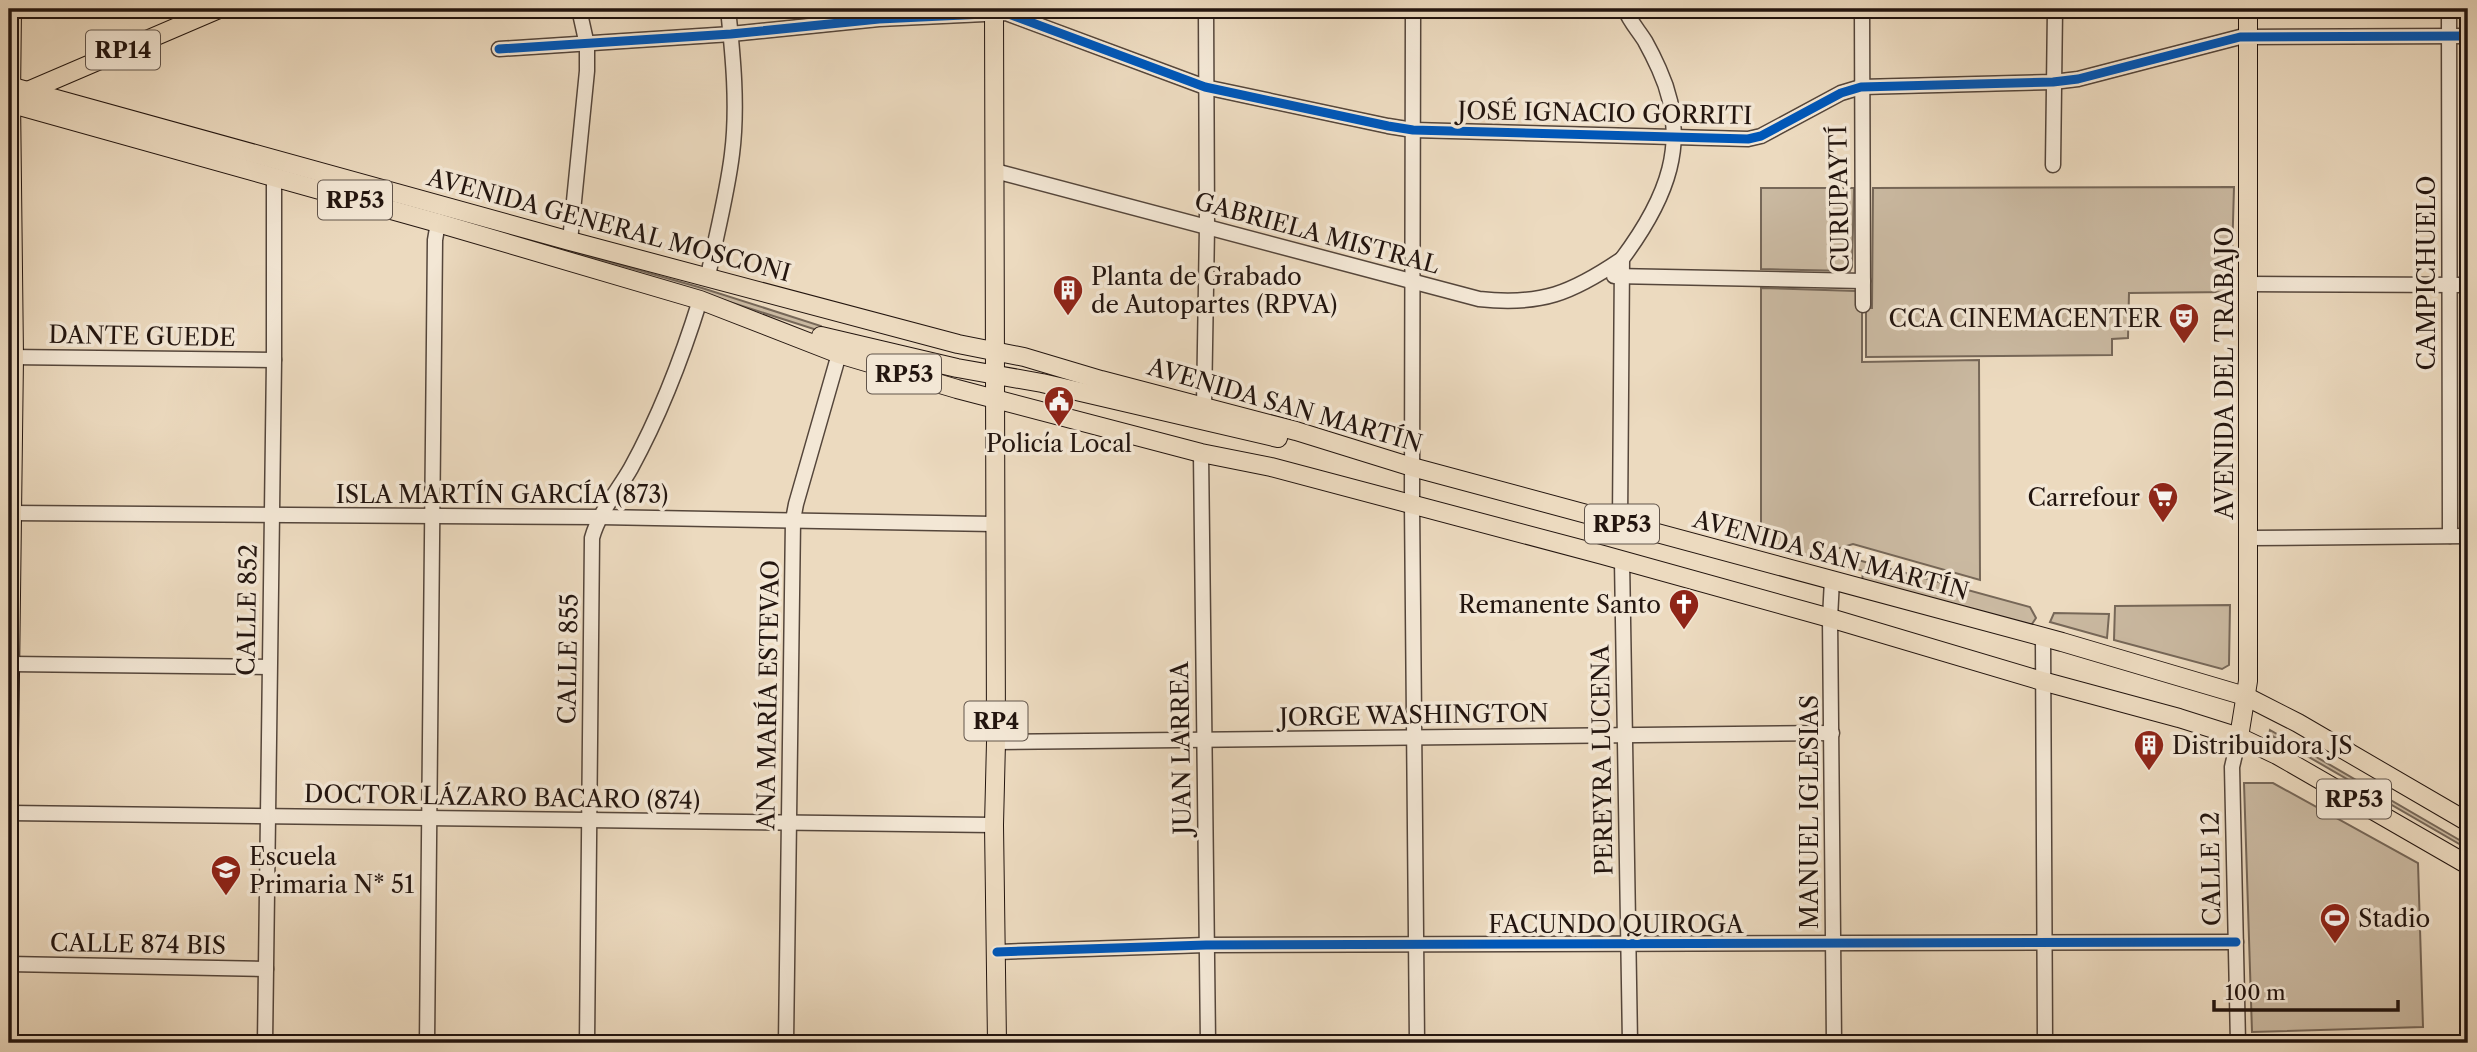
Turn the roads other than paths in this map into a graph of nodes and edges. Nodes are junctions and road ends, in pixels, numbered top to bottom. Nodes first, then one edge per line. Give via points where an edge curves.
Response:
1 (12, 9) edge
2 (219, 9) edge
3 (579, 9) edge
4 (728, 9) edge
5 (1206, 9) edge
6 (1413, 9) edge
7 (1862, 9) edge
8 (2055, 9) edge
9 (2248, 9) edge
10 (2449, 9) edge
11 (1624, 10) edge
12 (994, 11) edge
13 (878, 14) edge
14 (731, 34) junction
15 (2448, 36) junction
16 (2468, 36) edge
17 (2248, 37) junction
18 (587, 45) junction
19 (499, 49) dead end
20 (2053, 82) junction
21 (1205, 87) junction
22 (1861, 87) junction
23 (12, 95) edge
24 (1413, 130) junction
25 (1676, 135) junction
26 (2053, 165) dead end
27 (995, 171) junction
28 (274, 177) junction
29 (438, 223) junction
30 (1207, 227) junction
31 (570, 241) junction
32 (1622, 259) junction
33 (1599, 275) junction
34 (708, 276) junction
35 (1622, 276) junction
36 (1863, 281) junction
37 (1414, 283) junction
38 (2247, 285) junction
39 (2449, 285) junction
40 (2468, 285) edge
41 (700, 300) junction
42 (1863, 305) dead end
43 (995, 351) junction
44 (839, 354) junction
45 (11, 357) edge
46 (274, 360) junction
47 (994, 375) junction
48 (995, 398) junction
49 (1204, 406) junction
50 (1201, 453) junction
51 (1387, 458) junction
52 (1412, 467) junction
53 (1412, 503) junction
54 (10, 513) edge
55 (271, 516) junction
56 (432, 516) junction
57 (600, 517) junction
58 (793, 520) junction
59 (1620, 523) junction
60 (994, 524) junction
61 (2450, 536) junction
62 (2468, 536) edge
63 (2249, 538) junction
64 (1622, 560) junction
65 (1832, 580) junction
66 (1830, 618) junction
67 (2043, 638) junction
68 (10, 664) edge
69 (269, 667) junction
70 (2042, 681) junction
71 (2245, 696) junction
72 (1832, 733) junction
73 (1623, 734) junction
74 (2239, 737) junction
75 (1415, 738) junction
76 (1204, 741) junction
77 (996, 742) junction
78 (9, 754) edge
79 (9, 813) edge
80 (267, 816) junction
81 (429, 819) junction
82 (589, 822) junction
83 (789, 822) junction
84 (2468, 822) edge
85 (994, 825) junction
86 (2468, 865) edge
87 (1833, 942) junction
88 (2045, 942) junction
89 (2235, 942) junction
90 (1629, 943) junction
91 (1414, 944) junction
92 (1206, 945) junction
93 (997, 952) junction
94 (9, 964) edge
95 (266, 969) junction
96 (265, 1043) edge
97 (427, 1043) edge
98 (587, 1043) edge
99 (786, 1043) edge
100 (997, 1043) edge
101 (1208, 1043) edge
102 (1417, 1043) edge
103 (1630, 1043) edge
104 (1834, 1043) edge
105 (2045, 1043) edge
106 (2238, 1043) edge

1 - 23 main road
2 - 23 main road, RP14
3 - 18 street
4 - 14 street
5 - 21 street
6 - 24 street
7 - 22 street, CURUPAYTÍ
8 - 20 street
9 - 17 main road, AVENIDA DEL TRABAJO
10 - 15 street, CAMPICHUELO
11 - 25 street via 1660,72
12 - 13 street, JOSÉ IGNACIO GORRITI
12 - 21 street, JOSÉ IGNACIO GORRITI
12 - 27 main road, RP4
13 - 14 street, JOSÉ IGNACIO GORRITI
14 - 18 street, JOSÉ IGNACIO GORRITI
14 - 34 street via 732,155
15 - 16 street, JOSÉ IGNACIO GORRITI
15 - 17 street, JOSÉ IGNACIO GORRITI
15 - 39 street, CAMPICHUELO
17 - 20 street, JOSÉ IGNACIO GORRITI
17 - 38 main road, AVENIDA DEL TRABAJO
18 - 19 street, JOSÉ IGNACIO GORRITI
18 - 31 street
20 - 22 street, JOSÉ IGNACIO GORRITI
20 - 26 street
21 - 24 street, JOSÉ IGNACIO GORRITI
21 - 30 street
22 - 25 street, JOSÉ IGNACIO GORRITI via 1761,136
22 - 36 street, CURUPAYTÍ
23 - 28 main road, AVENIDA GENERAL MOSCONI / RP53
23 - 31 main road, AVENIDA GENERAL MOSCONI / RP53
23 - 45 main road
24 - 25 street, JOSÉ IGNACIO GORRITI
24 - 37 street
25 - 32 street, GABRIELA MISTRAL via 1659,200
27 - 30 street, GABRIELA MISTRAL
27 - 43 main road, RP4
28 - 29 main road, AVENIDA GENERAL MOSCONI / RP53
28 - 46 street, CALLE 852
29 - 41 main road, AVENIDA GENERAL MOSCONI / RP53
29 - 56 street
30 - 37 street, GABRIELA MISTRAL
30 - 49 street
31 - 34 main road, AVENIDA GENERAL MOSCONI / RP53
32 - 33 street, GABRIELA MISTRAL
32 - 35 street
33 - 35 street
33 - 37 street, GABRIELA MISTRAL via 1567,292 1508,302
34 - 43 main road, AVENIDA GENERAL MOSCONI / RP53
35 - 36 street
35 - 59 street
36 - 42 street, CURUPAYTÍ
37 - 52 street
38 - 39 street
38 - 63 main road, AVENIDA DEL TRABAJO
39 - 40 street
39 - 61 street, CAMPICHUELO
41 - 44 main road, AVENIDA GENERAL MOSCONI / RP53
41 - 47 main road, RP53 via 828,339
41 - 57 street, CALLE 855 via 663,401
43 - 47 main road, RP4
43 - 49 main road, AVENIDA SAN MARTÍN / RP53
44 - 48 main road, AVENIDA GENERAL MOSCONI / RP53
44 - 58 street, ANA MARÍA ESTEVAO
45 - 46 street, DANTE GUEDE
45 - 54 main road
46 - 55 street, CALLE 852
47 - 48 main road, RP4
47 - 51 main road, RP53 via 1308,445
48 - 50 main road, RP53
48 - 60 main road, RP4
49 - 51 main road, AVENIDA SAN MARTÍN / RP53
50 - 53 main road, RP53
50 - 76 street, JUAN LARREA
51 - 52 main road, AVENIDA SAN MARTÍN / RP53
52 - 53 street
52 - 59 main road, AVENIDA SAN MARTÍN / RP53
53 - 64 main road, RP53
53 - 75 street
54 - 55 street, ISLA MARTÍN GARCÍA (873)
54 - 68 main road
55 - 56 street, ISLA MARTÍN GARCÍA (873)
55 - 69 street, CALLE 852
56 - 57 street, ISLA MARTÍN GARCÍA (873)
56 - 81 street
57 - 58 street, ISLA MARTÍN GARCÍA (873)
57 - 82 street, CALLE 855 via 592,538
58 - 60 street, ISLA MARTÍN GARCÍA (873)
58 - 83 street, ANA MARÍA ESTEVAO
59 - 65 main road, AVENIDA SAN MARTÍN / RP53
60 - 77 main road, RP4
61 - 62 street
61 - 63 street
63 - 71 main road, AVENIDA DEL TRABAJO
64 - 66 main road, RP53
64 - 73 street, PEREYRA LUCENA
65 - 66 street, MANUEL IGLESIAS
65 - 67 main road, AVENIDA SAN MARTÍN / RP53
66 - 70 main road, RP53
66 - 72 street, MANUEL IGLESIAS
67 - 70 street
67 - 71 main road, AVENIDA SAN MARTÍN / RP53
68 - 69 street
68 - 78 main road
69 - 80 street, CALLE 852
70 - 74 main road, RP53
70 - 88 street
71 - 74 main road, AVENIDA DEL TRABAJO
71 - 84 main road, AVENIDA SAN MARTÍN / RP53
72 - 73 street, JORGE WASHINGTON
72 - 87 street, MANUEL IGLESIAS
73 - 75 street, JORGE WASHINGTON
73 - 90 street, PEREYRA LUCENA
74 - 86 main road, RP53
74 - 89 street, CALLE 12 via 2232,766
75 - 76 street, JORGE WASHINGTON
75 - 91 street
76 - 77 street, JORGE WASHINGTON
76 - 92 street, JUAN LARREA
77 - 85 main road, RP4
79 - 80 street, DOCTOR LÁZARO BACARO (874)
80 - 81 street, DOCTOR LÁZARO BACARO (874)
80 - 95 street, CALLE 852
81 - 82 street, DOCTOR LÁZARO BACARO (874)
81 - 97 street
82 - 83 street, DOCTOR LÁZARO BACARO (874)
82 - 98 street, CALLE 855
83 - 85 street, DOCTOR LÁZARO BACARO (874)
83 - 99 street, ANA MARÍA ESTEVAO
85 - 93 main road, RP4
87 - 88 street, FACUNDO QUIROGA
87 - 90 street, FACUNDO QUIROGA
87 - 104 street, MANUEL IGLESIAS
88 - 89 street, FACUNDO QUIROGA
88 - 105 street
89 - 106 street, CALLE 12
90 - 91 street, FACUNDO QUIROGA
90 - 103 street, PEREYRA LUCENA
91 - 92 street, FACUNDO QUIROGA
91 - 102 street
92 - 93 street, FACUNDO QUIROGA
92 - 101 street, JUAN LARREA
93 - 100 main road, RP4
94 - 95 street, CALLE 874 BIS
95 - 96 street, CALLE 852

